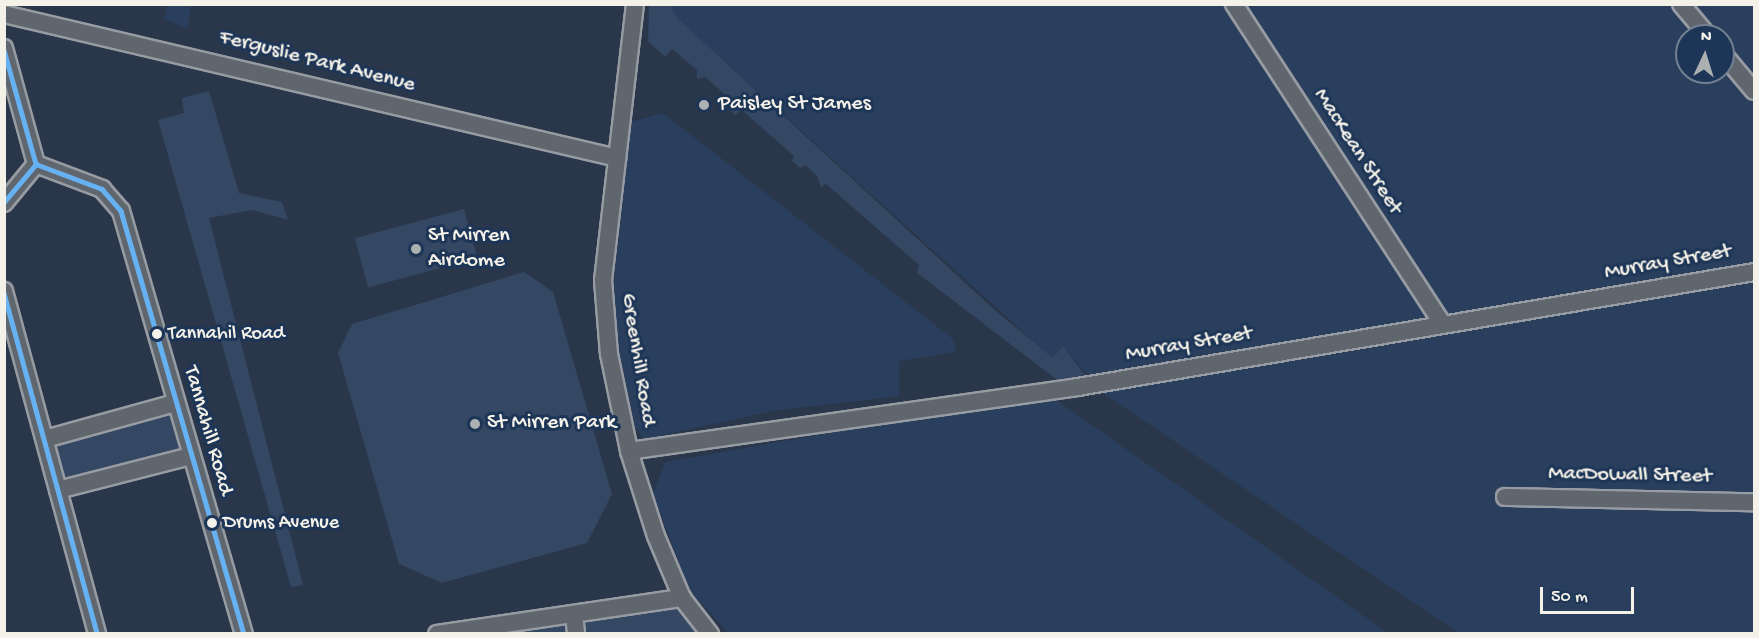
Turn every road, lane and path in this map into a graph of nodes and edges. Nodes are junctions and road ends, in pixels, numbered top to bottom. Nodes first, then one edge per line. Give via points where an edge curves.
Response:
1 (635, 4) edge
2 (1234, 4) edge
3 (1681, 4) edge
4 (4, 14) edge
5 (1698, 24) edge
6 (4, 48) edge
7 (1735, 68) edge
8 (1755, 91) edge
9 (617, 158) junction
10 (36, 164) junction
11 (4, 203) edge
12 (1755, 272) edge
13 (4, 291) edge
14 (1442, 323) junction
15 (176, 404) junction
16 (45, 439) junction
17 (629, 452) junction
18 (190, 456) junction
19 (58, 490) junction
20 (1506, 497) dead end
21 (1755, 502) edge
22 (682, 598) junction
23 (574, 614) junction
24 (97, 633) edge
25 (244, 633) edge
26 (437, 633) edge
27 (576, 633) edge
28 (710, 633) edge

1 - 9 street, Greenhill Road
2 - 14 street, MacKean Street
3 - 5 street
4 - 9 street, Ferguslie Park Avenue
6 - 10 street
7 - 8 street
9 - 17 street, Greenhill Road via 603,304
10 - 11 street
10 - 15 street, Tannahill Road via 102,189 122,211
12 - 14 street, Murray Street
13 - 16 street
14 - 17 street, Murray Street via 1078,387
15 - 16 street
15 - 18 street, Tannahill Road
16 - 19 street
17 - 22 street, Greenhill Road
18 - 19 street
18 - 25 street, Tannahill Road
19 - 24 street
20 - 21 street, MacDowall Street
22 - 23 street
22 - 28 street, Greenhill Road
23 - 26 street
23 - 27 street

